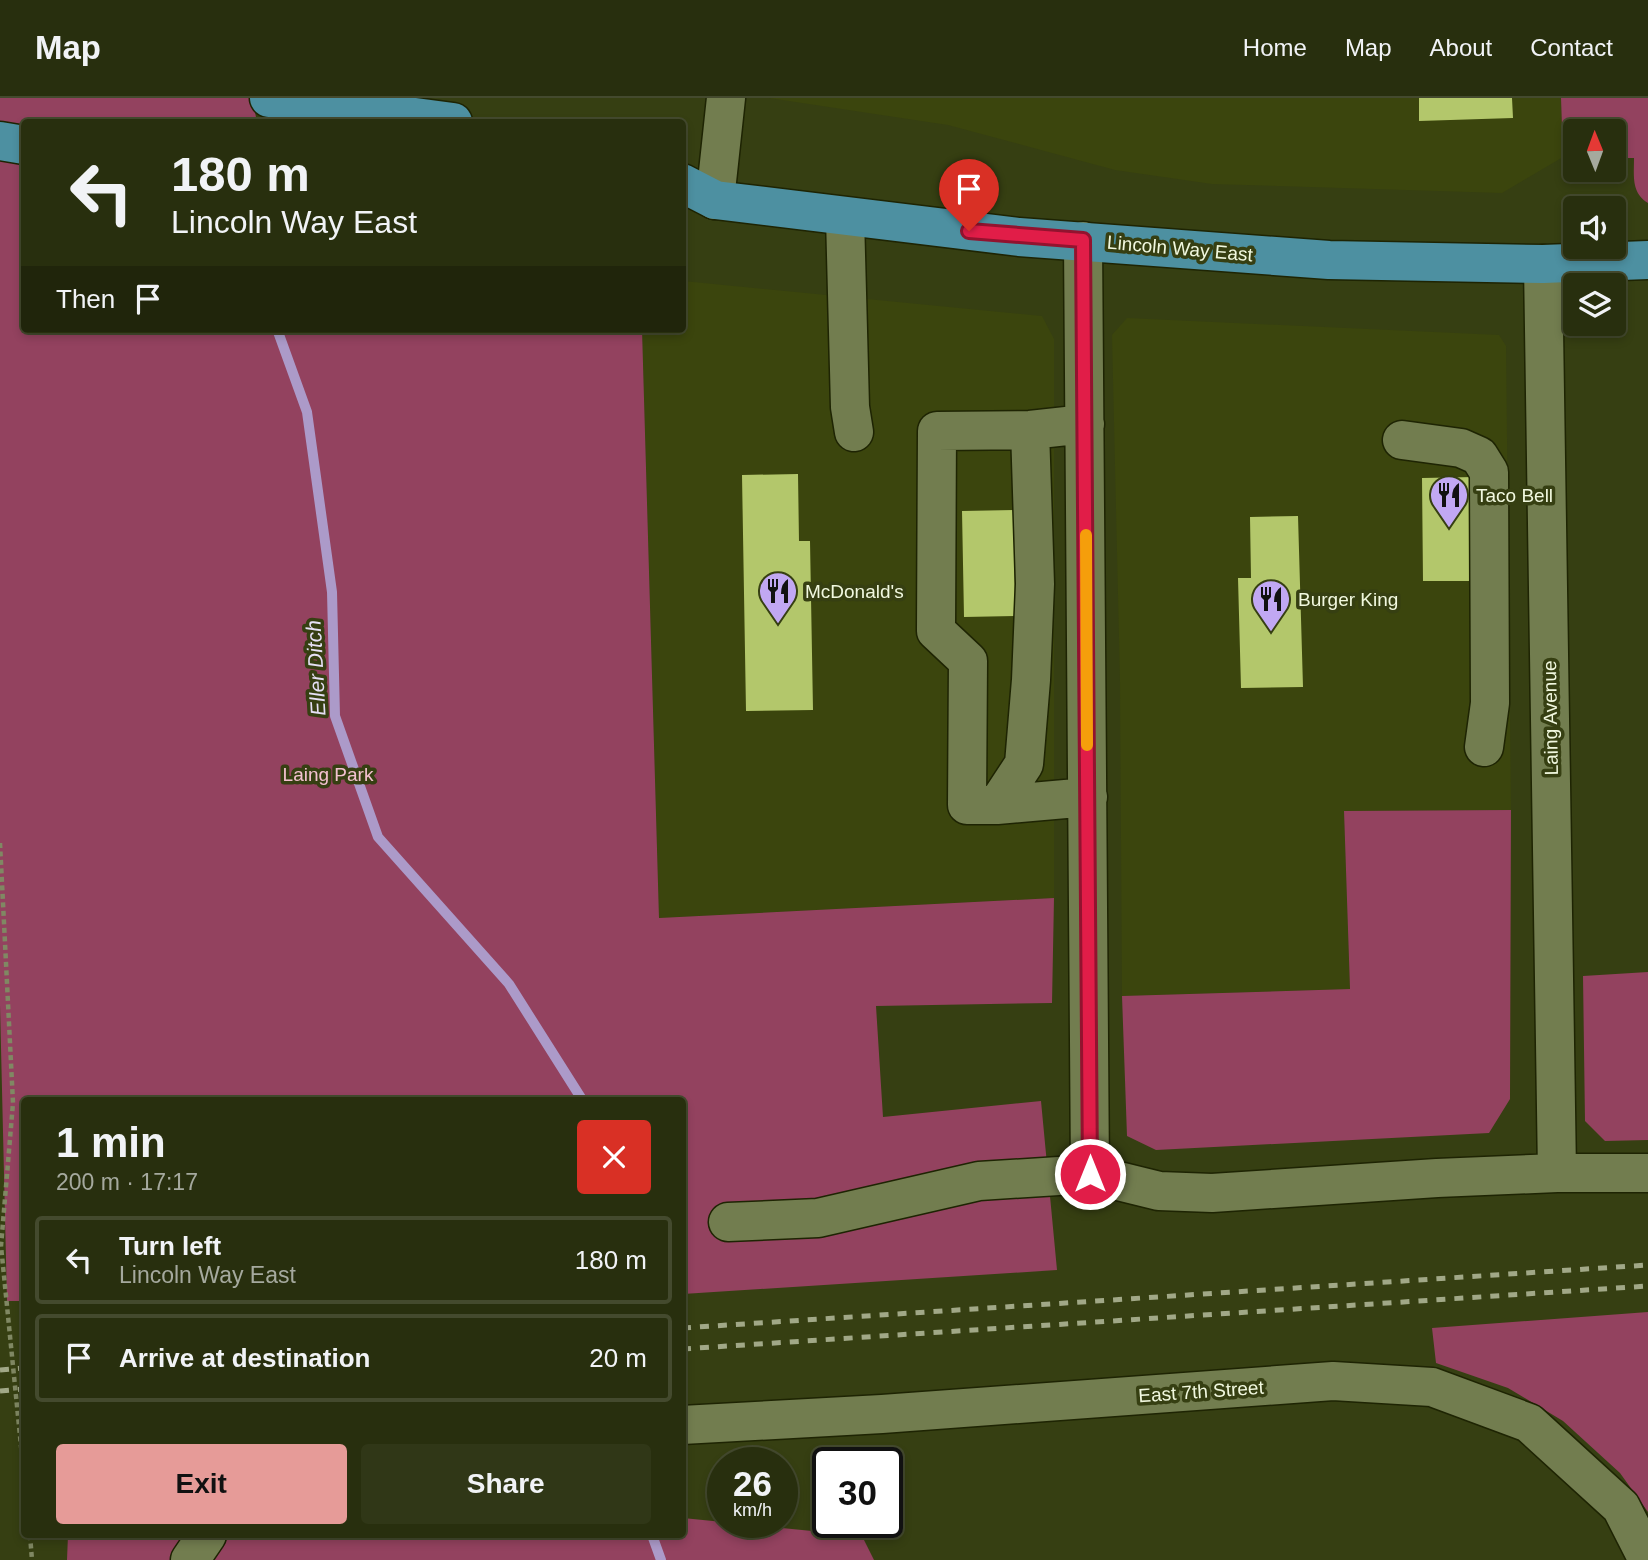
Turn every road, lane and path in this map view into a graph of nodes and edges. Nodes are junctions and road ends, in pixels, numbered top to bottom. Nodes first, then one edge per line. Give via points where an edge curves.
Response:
1 (270, 98) edge
2 (726, 98) edge
3 (430, 119) edge
4 (0, 141) edge
5 (21, 144) edge
6 (693, 199) edge
7 (845, 217) junction
8 (1083, 240) junction
9 (1648, 260) edge
10 (1543, 264) junction
11 (1085, 424) junction
12 (1030, 430) junction
13 (854, 432) dead end
14 (1402, 440) dead end
15 (1484, 747) dead end
16 (1088, 797) junction
17 (998, 805) junction
18 (0, 843) edge
19 (1557, 1173) junction
20 (1648, 1173) edge
21 (1090, 1174) junction
22 (728, 1222) dead end
23 (686, 1425) edge
24 (21, 1446) edge
25 (30, 1538) edge
26 (205, 1538) edge
27 (32, 1560) edge
28 (190, 1560) edge
29 (1648, 1560) edge

1 - 3 main road
2 - 6 street
4 - 5 main road
6 - 7 main road, Lincoln Way East
7 - 8 main road, Lincoln Way East
7 - 13 street
8 - 10 main road, Lincoln Way East via 1329,260
8 - 11 street
9 - 10 main road, Lincoln Way East
10 - 19 street, Laing Avenue
11 - 12 street
11 - 16 street
12 - 17 street via 1035,584 1024,764
12 - 17 street via 937,431 936,631 968,661 967,805
14 - 15 street via 1461,448 1479,456 1489,472 1490,703
16 - 17 street
16 - 21 street
18 - 24 path via 13,1103 1,1246
19 - 20 street
19 - 21 street via 1212,1193 1158,1191
21 - 22 street via 979,1181 818,1218
23 - 29 street, East 7th Street via 1333,1381 1432,1387 1529,1423 1621,1507
25 - 27 path
26 - 28 street

